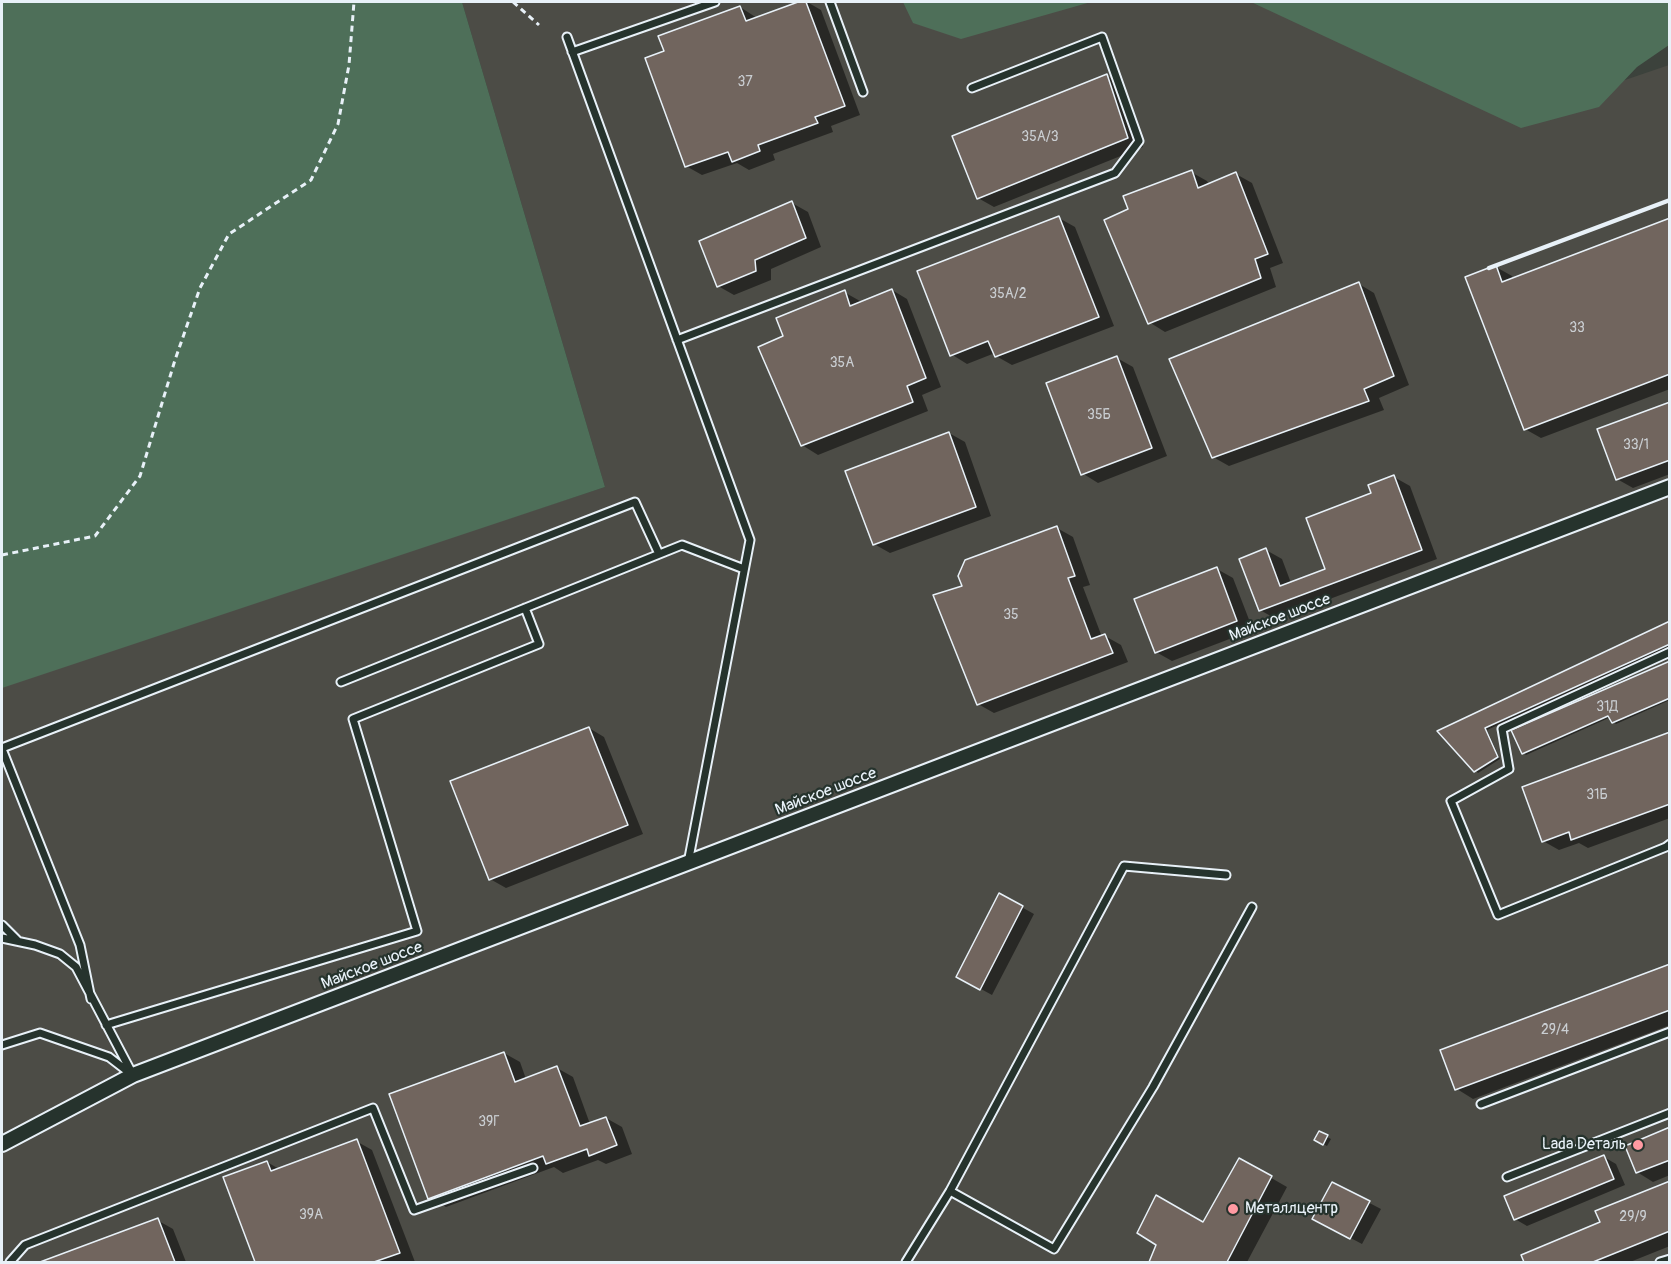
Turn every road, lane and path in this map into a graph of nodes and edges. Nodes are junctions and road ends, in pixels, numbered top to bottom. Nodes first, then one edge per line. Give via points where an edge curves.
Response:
1 (354, 2) edge
2 (513, 2) edge
3 (715, 2) edge
4 (830, 2) edge
5 (539, 26) dead end
6 (567, 37) dead end
7 (572, 52) junction
8 (972, 88) dead end
9 (863, 92) dead end
10 (677, 340) junction
11 (1670, 486) edge
12 (658, 554) junction
13 (2, 555) edge
14 (744, 568) junction
15 (525, 608) junction
16 (1670, 652) edge
17 (341, 682) dead end
18 (2, 748) edge
19 (1670, 844) edge
20 (688, 863) junction
21 (1226, 875) dead end
22 (1252, 907) dead end
23 (2, 925) edge
24 (2, 938) edge
25 (17, 940) junction
26 (91, 999) junction
27 (106, 1025) junction
28 (1670, 1032) edge
29 (2, 1045) edge
30 (133, 1075) junction
31 (1481, 1104) dead end
32 (1670, 1113) edge
33 (2, 1144) edge
34 (533, 1168) dead end
35 (1506, 1177) dead end
36 (950, 1191) junction
37 (1670, 1259) edge
38 (10, 1263) edge
39 (906, 1263) edge
40 (1660, 1263) edge

1 - 13 path via 349,65 338,124 311,180 228,234 200,288 140,476 95,536
2 - 5 path
3 - 7 lane
4 - 9 lane
6 - 7 lane
7 - 10 lane
8 - 10 lane via 1102,37 1139,141 1115,173
10 - 14 lane via 750,540
11 - 20 street, Майское шоссе
12 - 14 lane via 682,545
12 - 15 lane
12 - 18 lane via 635,502
14 - 20 lane
15 - 17 lane
15 - 27 lane via 539,644 353,718 417,931
16 - 19 lane via 1502,729 1509,769 1451,801 1498,915
18 - 26 lane via 80,945
20 - 30 street, Майское шоссе
21 - 36 lane via 1124,866
22 - 36 lane via 1153,1088 1054,1250
23 - 25 lane
24 - 25 lane
25 - 26 lane via 60,954 76,967
26 - 27 lane
27 - 30 lane
28 - 31 lane
29 - 30 lane via 40,1032 109,1057
30 - 33 street, Майское шоссе
32 - 35 lane
34 - 38 lane via 414,1210 373,1108 25,1245
36 - 39 lane
37 - 40 lane

